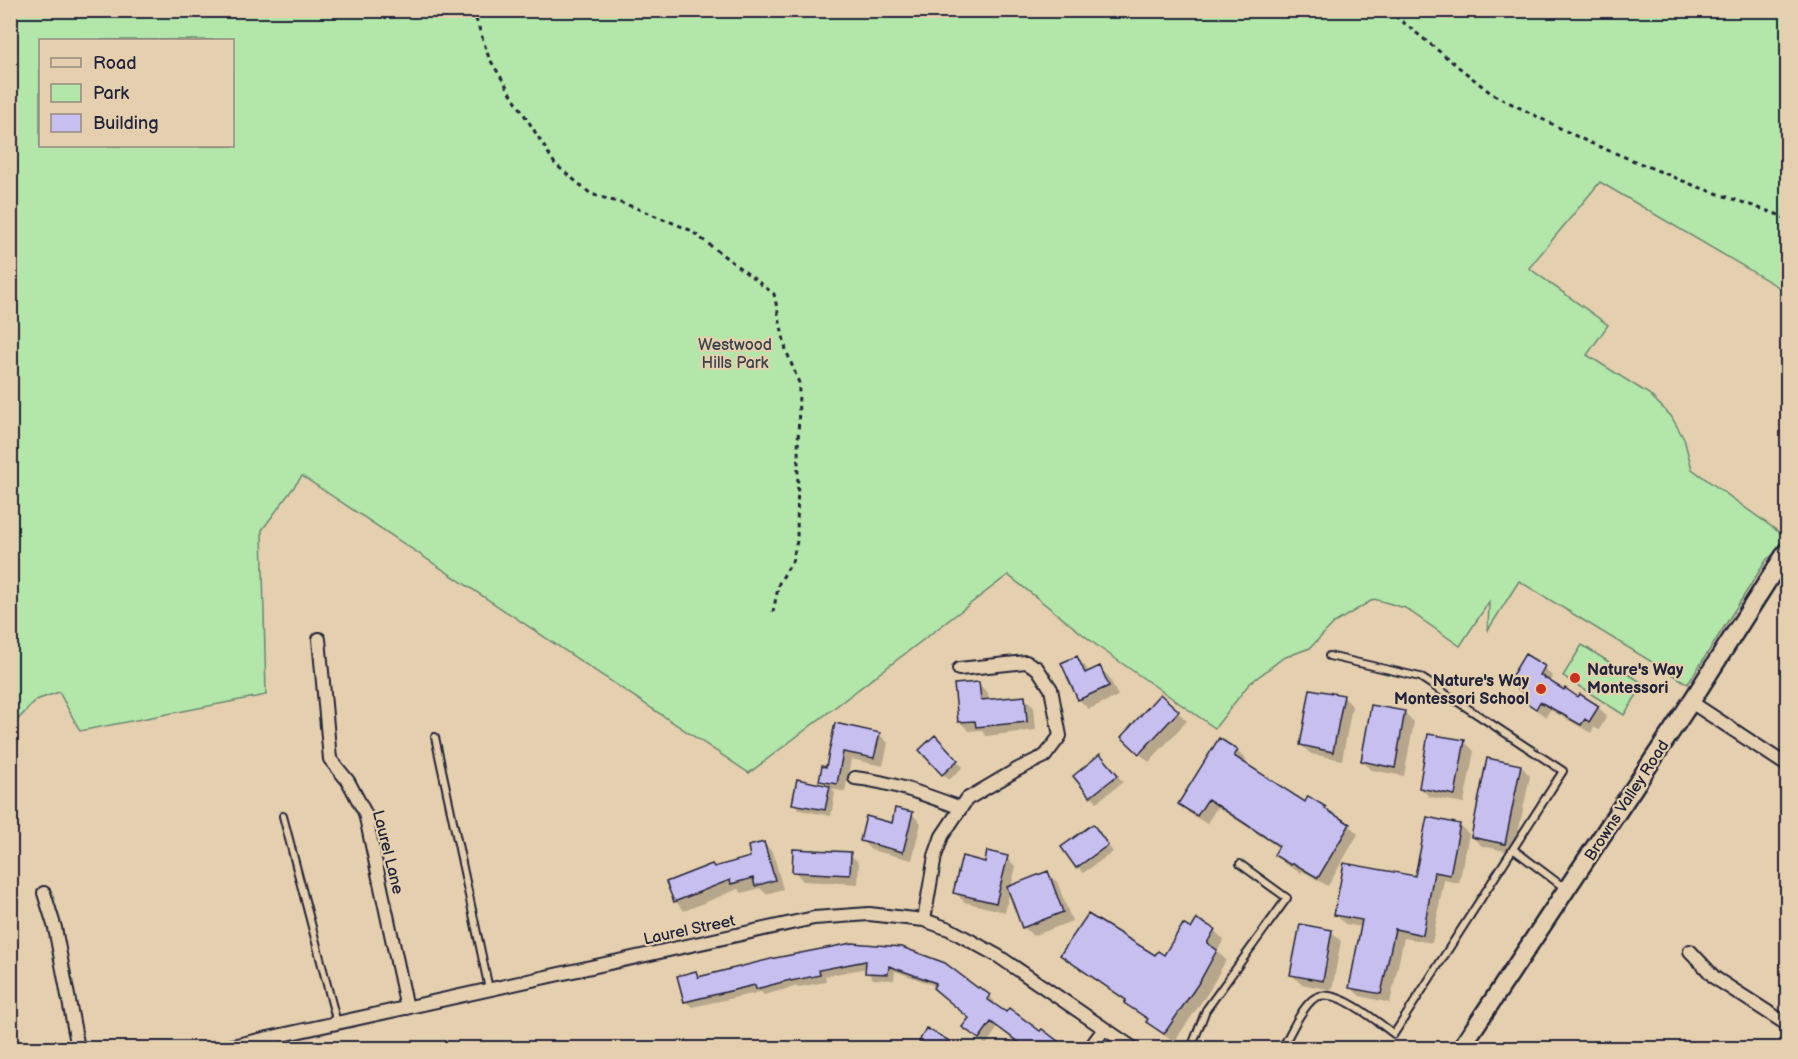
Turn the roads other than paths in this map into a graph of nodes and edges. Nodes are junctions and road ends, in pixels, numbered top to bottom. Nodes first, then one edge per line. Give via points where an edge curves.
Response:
1 (1788, 549) edge
2 (319, 639) dead end
3 (1329, 656) dead end
4 (959, 669) dead end
5 (1691, 702) junction
6 (435, 737) dead end
7 (1788, 766) edge
8 (855, 778) dead end
9 (961, 808) junction
10 (283, 816) dead end
11 (1513, 849) junction
12 (1240, 864) dead end
13 (1566, 890) junction
14 (44, 893) dead end
15 (924, 920) junction
16 (1690, 951) dead end
17 (489, 990) junction
18 (407, 1008) junction
19 (337, 1023) junction
20 (1788, 1025) edge
21 (1104, 1029) junction
22 (78, 1048) edge
23 (223, 1048) edge
24 (1090, 1048) edge
25 (1133, 1048) edge
26 (1191, 1048) edge
27 (1282, 1048) edge
28 (1461, 1048) edge

1 - 5 main road, Browns Valley Road
2 - 18 street, Laurel Lane via 330,759 348,781 365,813
3 - 11 lane via 1420,677 1563,771
4 - 9 street via 1026,662 1037,668 1051,689 1060,736 1044,756 967,799
5 - 7 street
5 - 13 main road, Browns Valley Road
6 - 17 lane
8 - 9 street via 879,781
9 - 15 street via 942,836 935,856
10 - 19 lane
11 - 13 lane
11 - 27 lane via 1394,1034 1347,1001 1325,995 1314,998 1305,1007
12 - 26 lane via 1287,897 1206,1010
13 - 28 main road, Browns Valley Road
14 - 22 street via 55,928
15 - 17 street, Laurel Street via 869,914 814,918
15 - 21 street, Laurel Street via 998,956
16 - 20 street via 1715,978
17 - 18 street, Laurel Street
18 - 19 street, Laurel Street
19 - 23 street, Laurel Street
21 - 24 street
21 - 25 street, Laurel Street

